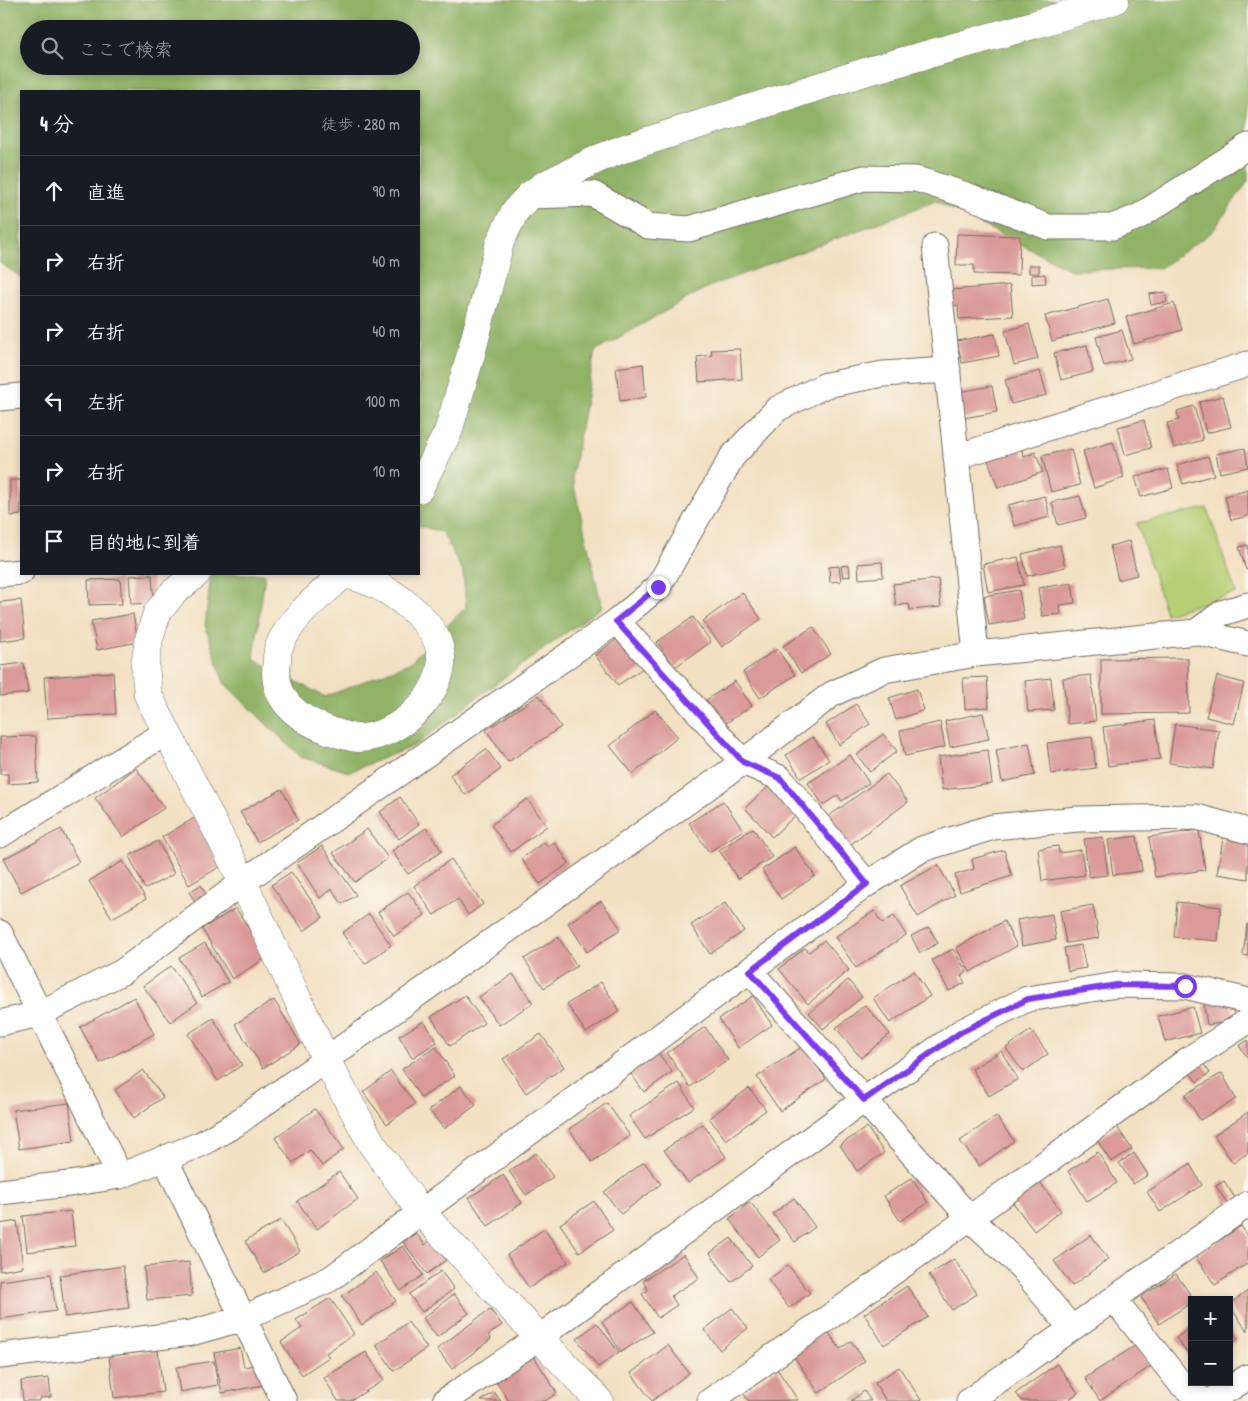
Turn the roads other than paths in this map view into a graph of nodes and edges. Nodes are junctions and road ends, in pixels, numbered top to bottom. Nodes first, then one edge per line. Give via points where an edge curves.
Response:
1 (1115, 0) edge
2 (1248, 146) edge
3 (529, 196) junction
4 (935, 246) dead end
5 (1248, 364) edge
6 (948, 370) junction
7 (20, 396) edge
8 (0, 398) edge
9 (956, 457) junction
10 (420, 486) edge
11 (20, 572) edge
12 (0, 574) edge
13 (195, 575) edge
14 (343, 575) edge
15 (347, 575) edge
16 (1248, 605) edge
17 (616, 621) junction
18 (1196, 632) junction
19 (1248, 644) edge
20 (976, 654) junction
21 (167, 732) junction
22 (743, 762) junction
23 (1248, 830) edge
24 (0, 834) edge
25 (244, 882) junction
26 (867, 884) junction
27 (0, 933) edge
28 (750, 971) junction
29 (1248, 1001) edge
30 (39, 1014) junction
31 (1248, 1021) edge
32 (0, 1023) edge
33 (326, 1060) junction
34 (864, 1100) junction
35 (165, 1159) junction
36 (120, 1176) junction
37 (0, 1192) edge
38 (1248, 1204) edge
39 (421, 1212) junction
40 (970, 1218) junction
41 (1114, 1299) junction
42 (244, 1318) junction
43 (1071, 1328) junction
44 (540, 1337) junction
45 (0, 1356) edge
46 (1248, 1377) edge
47 (284, 1401) edge
48 (445, 1401) edge
49 (599, 1401) edge
50 (710, 1401) edge
51 (970, 1401) edge
52 (1204, 1401) edge
53 (1210, 1401) edge

1 - 3 street via 851,76 628,147 562,176
2 - 3 street via 1138,217 1112,227 1048,227 916,179 864,178 689,229 648,226 593,194
3 - 10 street via 515,211 500,242 448,432
4 - 6 street
5 - 9 street
6 - 9 street
6 - 17 street via 884,374 826,385 777,409 732,457 658,587
7 - 8 street
9 - 20 street
11 - 12 street
13 - 21 street via 173,593 157,613 144,664 148,695
14 - 15 street via 289,629 278,647 275,673 280,693 293,711 309,723 357,738 382,733 422,705 436,684 442,665 439,643 424,622 399,598 370,582
16 - 18 street via 1222,613
17 - 22 street
17 - 25 street
18 - 19 street
18 - 20 street
20 - 22 street via 884,670 832,694
21 - 24 street
21 - 25 street
22 - 26 street via 780,778
22 - 33 street
23 - 26 street via 1197,817 1078,819 993,828 922,849
25 - 30 street via 122,972
25 - 33 street
26 - 28 street
27 - 30 street
28 - 34 street
28 - 39 street
29 - 34 street via 1185,986 1117,985 1028,999 961,1032
30 - 32 street
30 - 36 street
31 - 40 street via 1188,1059
33 - 35 street via 234,1125 202,1144
33 - 39 street via 372,1144
34 - 40 street
34 - 44 street
35 - 36 street
35 - 42 street
36 - 37 street
38 - 41 street
39 - 42 street via 330,1279
39 - 44 street
40 - 43 street via 1022,1268
40 - 50 street
41 - 43 street
41 - 52 street via 1180,1384
42 - 45 street via 191,1334
42 - 47 street
43 - 51 street
44 - 48 street
44 - 49 street
46 - 53 street

